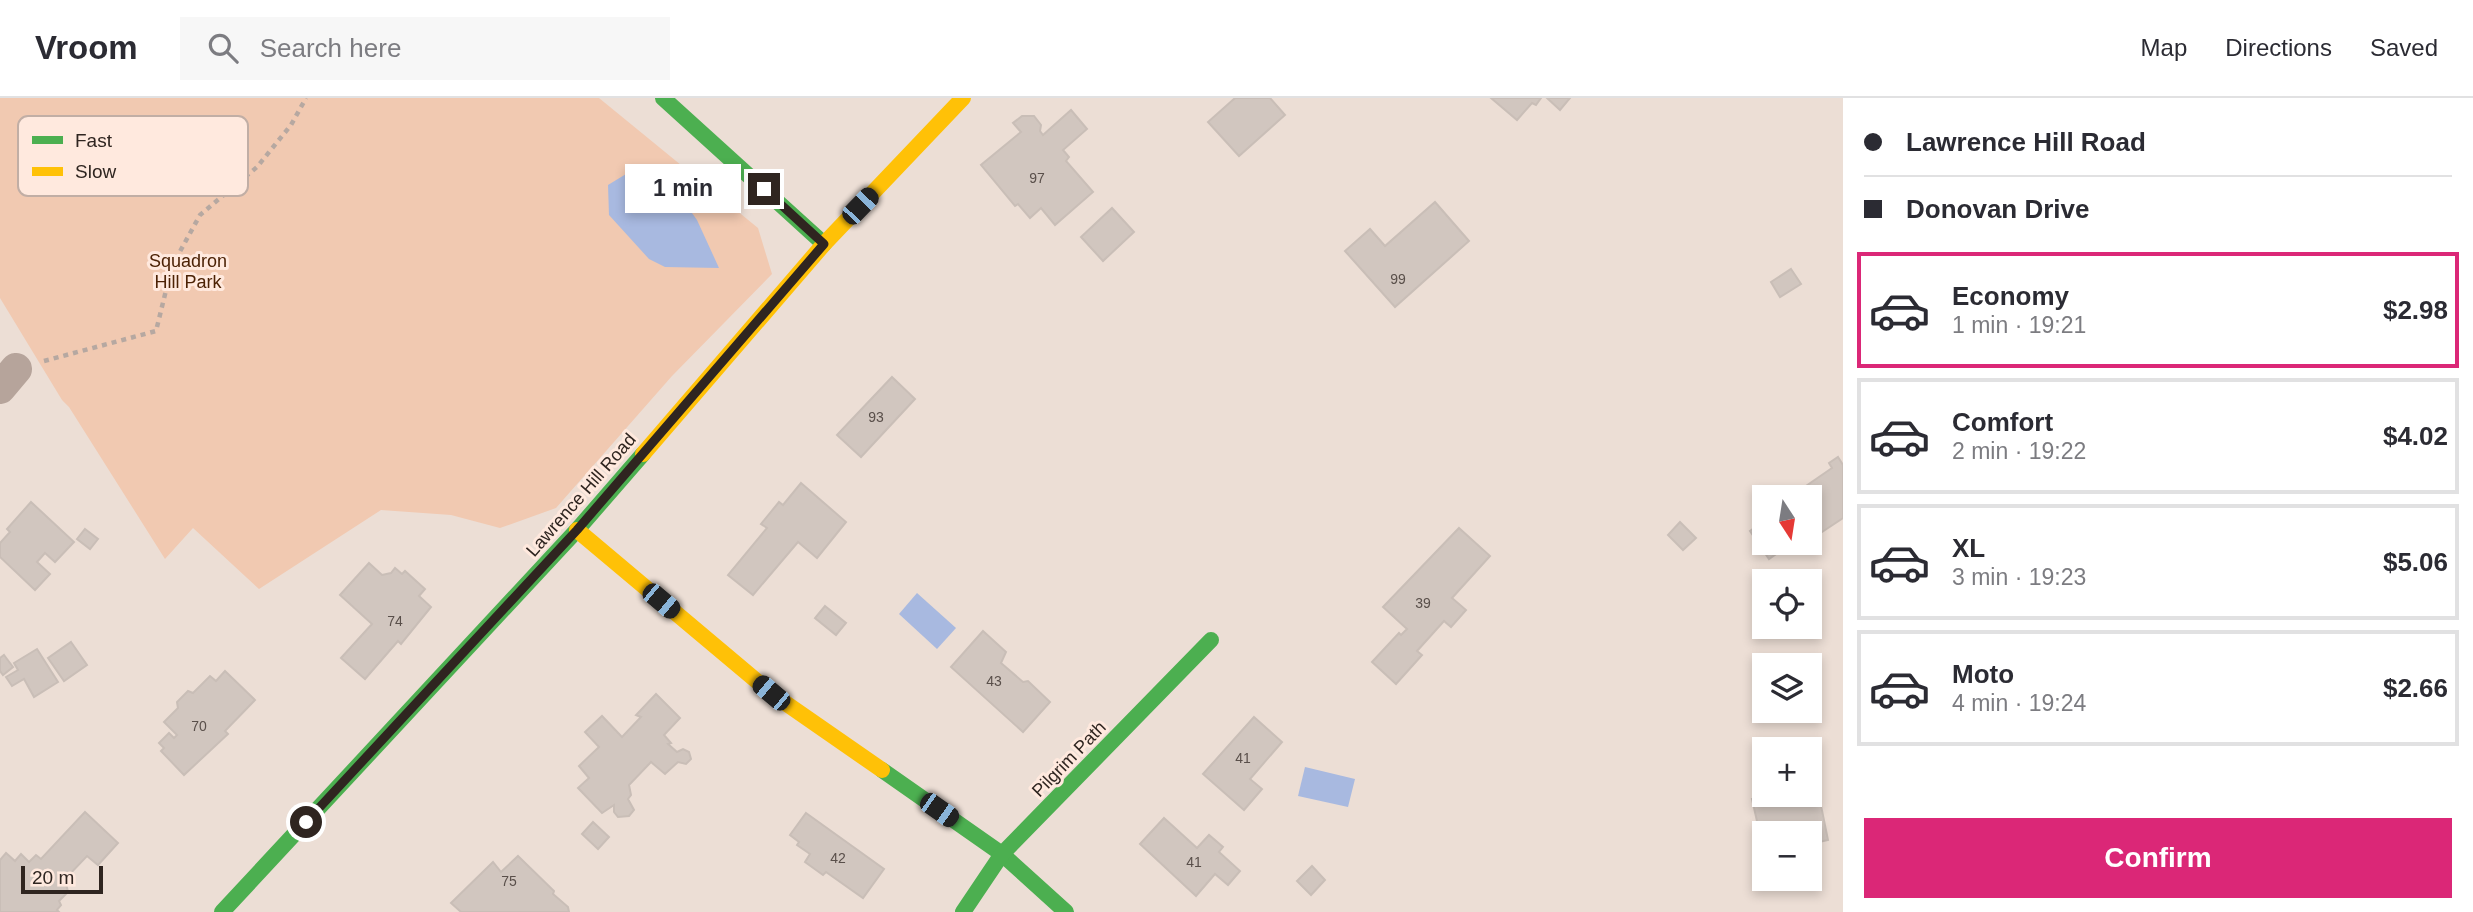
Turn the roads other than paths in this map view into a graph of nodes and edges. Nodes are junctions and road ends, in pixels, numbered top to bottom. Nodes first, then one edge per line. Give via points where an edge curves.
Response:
1 (663, 98) edge
2 (963, 98) edge
3 (824, 244) junction
4 (577, 530) junction
5 (1211, 640) dead end
6 (1002, 854) junction
7 (222, 912) edge
8 (963, 912) edge
9 (1066, 912) edge

1 - 3 street
2 - 3 street, Lawrence Hill Road
3 - 4 street, Lawrence Hill Road
4 - 6 street via 771,693
4 - 7 street, Lawrence Hill Road
5 - 6 street, Pilgrim Path
6 - 8 street, Pilgrim Path
6 - 9 street

